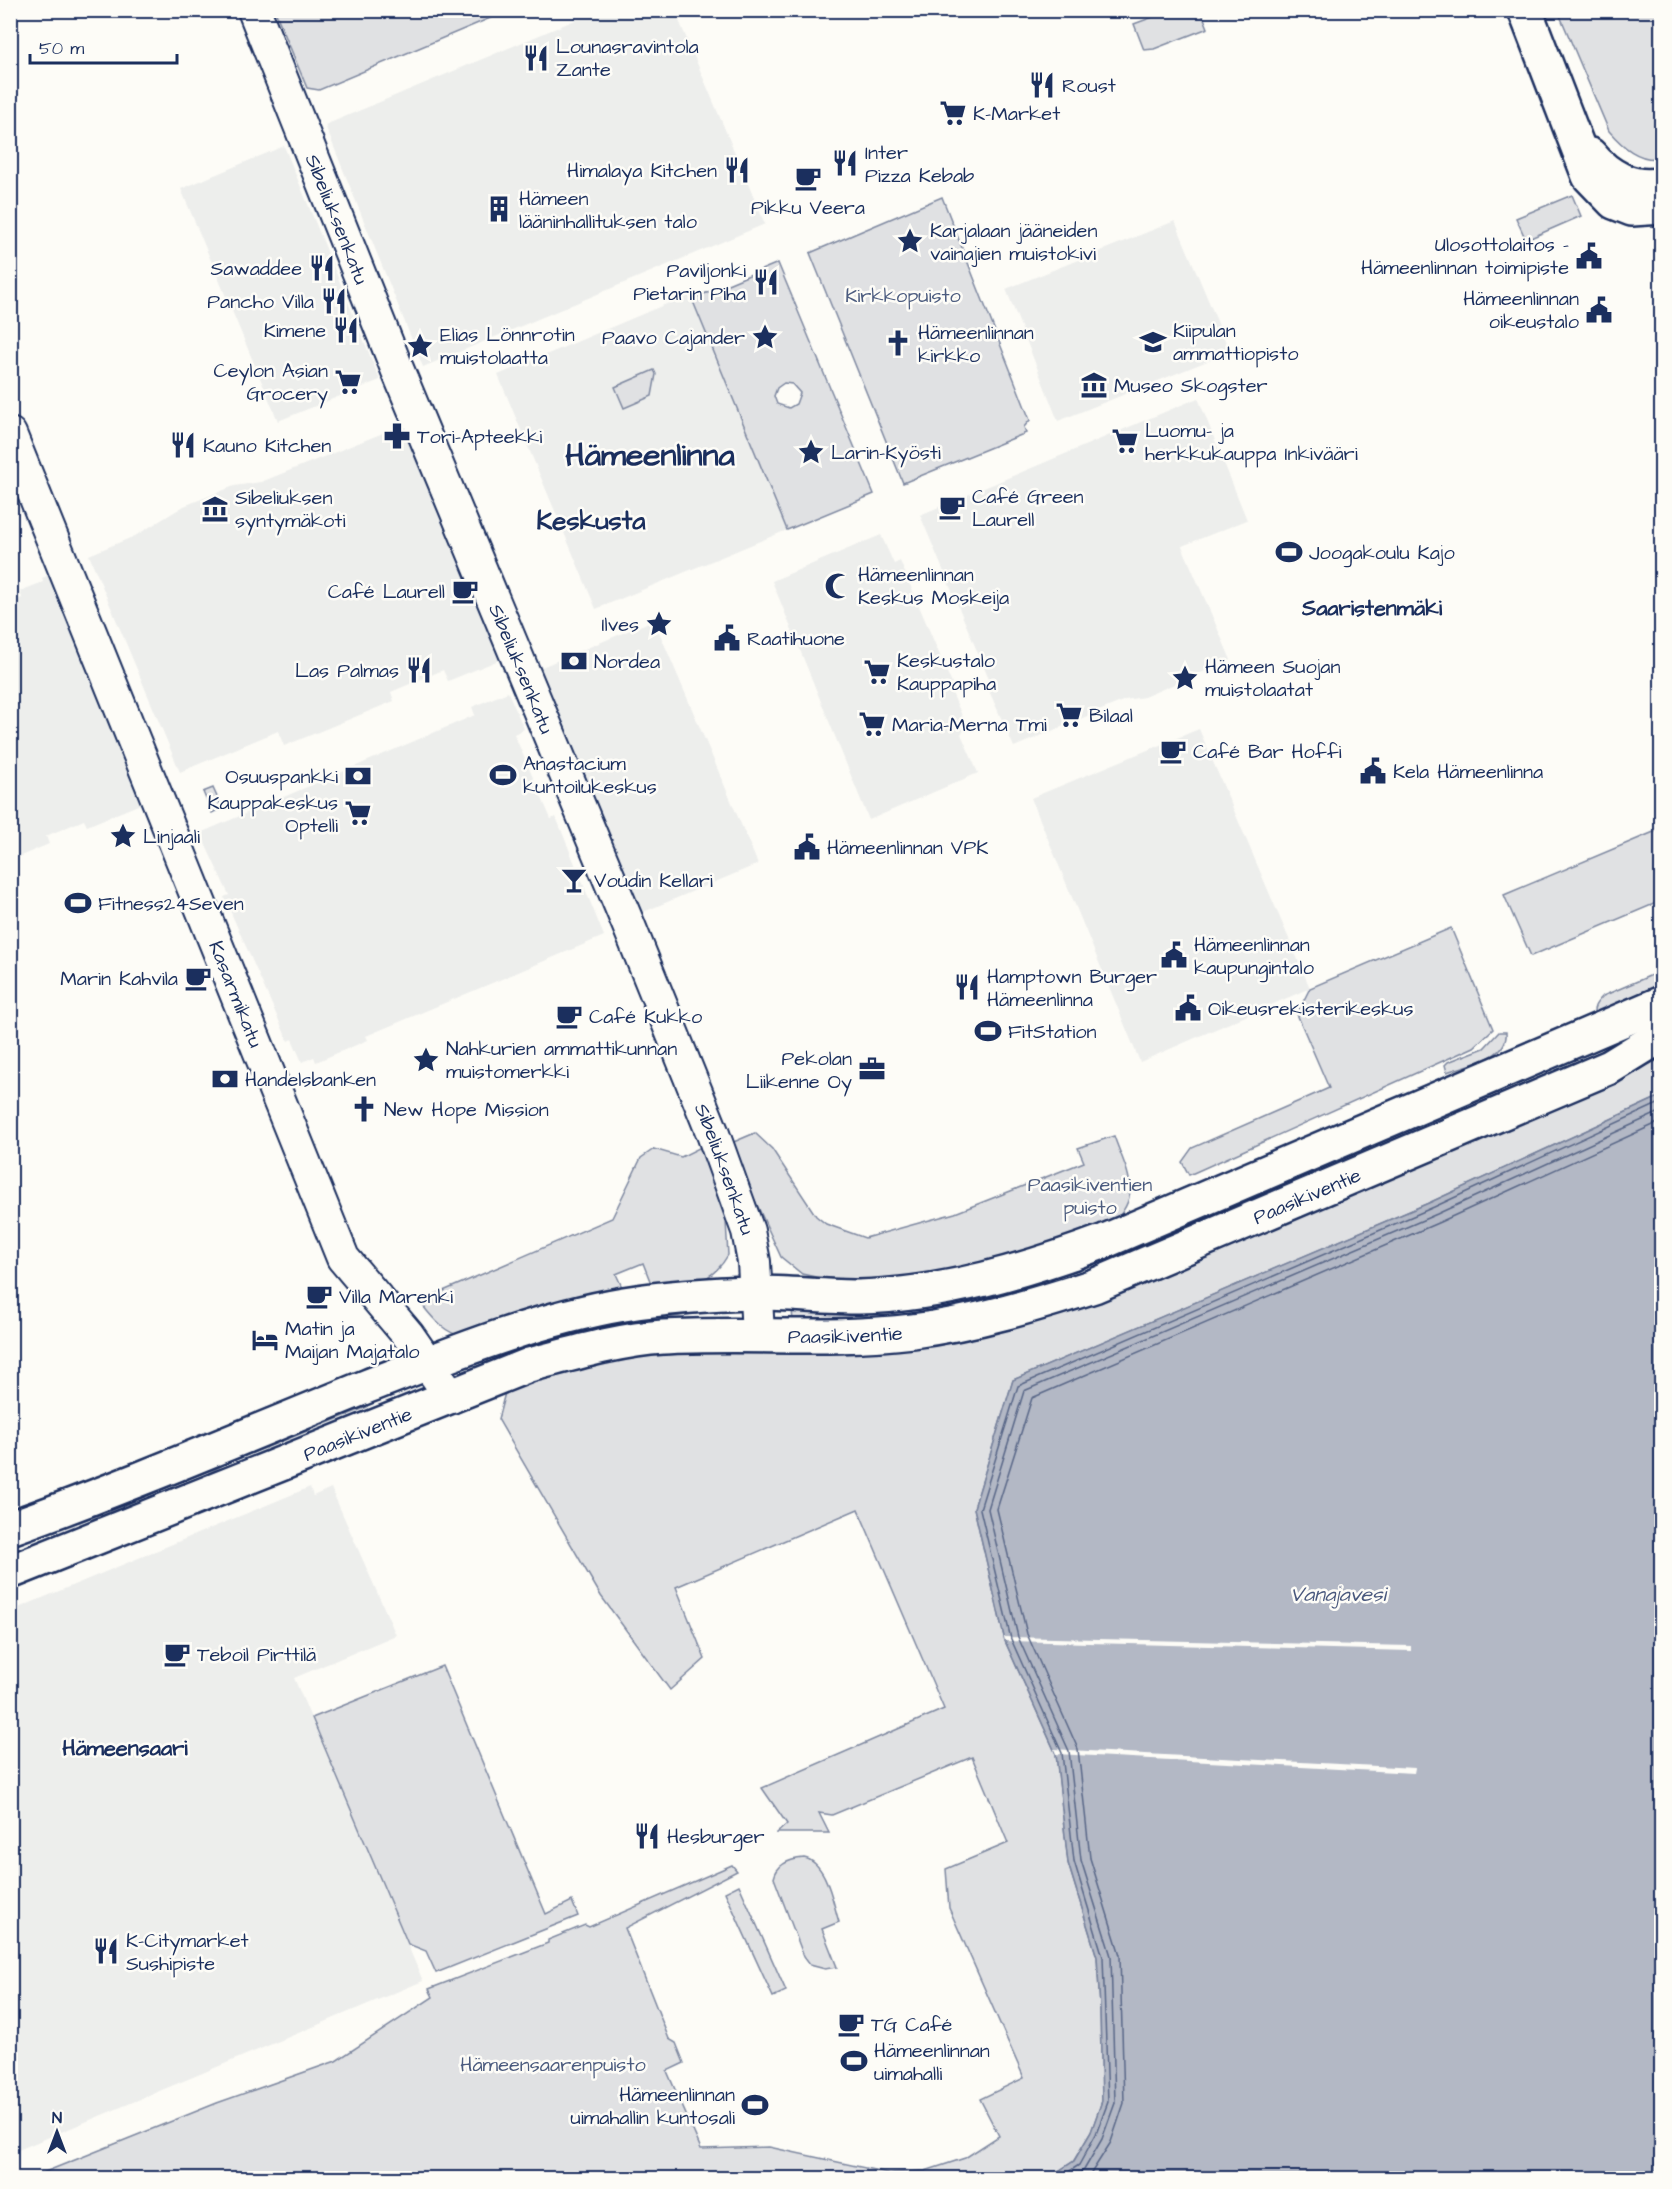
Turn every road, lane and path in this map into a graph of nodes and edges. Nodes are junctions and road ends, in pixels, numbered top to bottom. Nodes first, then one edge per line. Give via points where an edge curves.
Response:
1 (254, 10) edge
2 (1525, 10) edge
3 (1567, 122) junction
4 (1659, 192) edge
5 (10, 434) edge
6 (1662, 1003) edge
7 (1662, 1035) edge
8 (756, 1293) junction
9 (758, 1334) junction
10 (427, 1363) junction
11 (451, 1397) junction
12 (25, 1523) edge
13 (10, 1572) edge

1 - 8 street, Sibeliuksenkatu via 674,1038 748,1231
2 - 3 main road
3 - 4 main road via 1600,167 1625,182
3 - 4 main road via 1589,176 1614,202 1632,209
5 - 10 street, Kasarmikatu via 343,1258
6 - 8 main road, Paasikiventie via 1060,1257 964,1284 915,1292 860,1297
7 - 9 main road, Paasikiventie via 1610,1067 1094,1286 1028,1307 913,1331 853,1336
8 - 9 street, Sibeliuksenkatu
8 - 10 main road, Paasikiventie via 624,1304 570,1316
9 - 11 main road, Paasikiventie via 660,1337 597,1348 529,1365
10 - 11 street, Kasarmikatu
10 - 12 main road, Paasikiventie
11 - 13 main road, Paasikiventie

